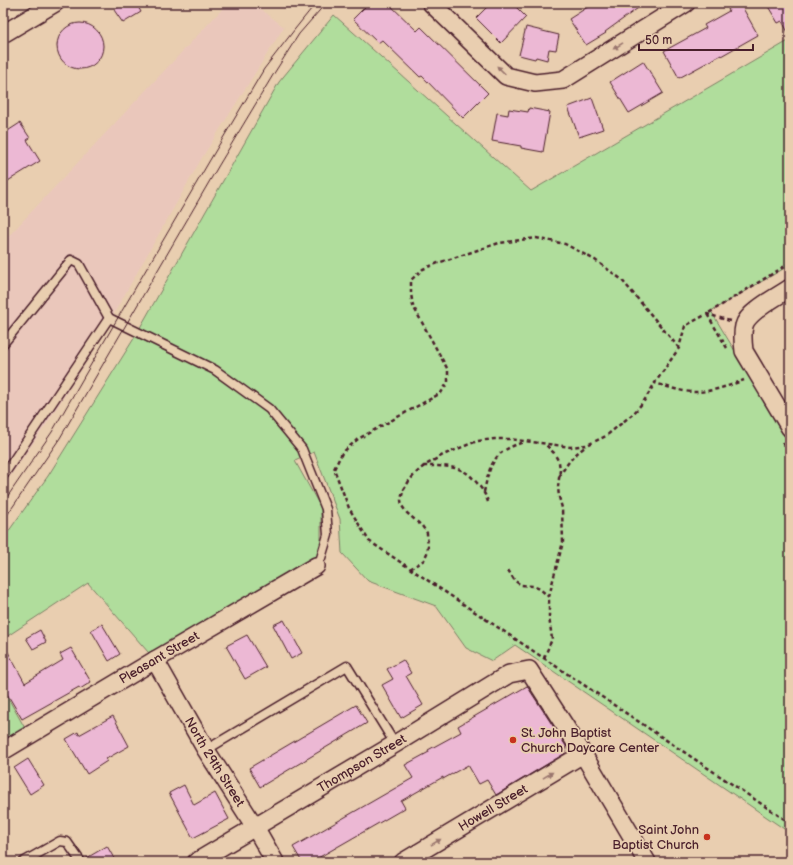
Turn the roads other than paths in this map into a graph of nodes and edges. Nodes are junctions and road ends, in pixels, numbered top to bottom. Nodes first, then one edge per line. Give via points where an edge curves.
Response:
1 (55, 3) edge
2 (686, 3) edge
3 (439, 6) edge
4 (3, 34) edge
5 (790, 288) edge
6 (109, 318) junction
7 (3, 344) edge
8 (790, 428) edge
9 (3, 476) edge
10 (316, 566) joint
11 (155, 660) junction
12 (395, 744) junction
13 (206, 750) junction
14 (3, 751) edge
15 (583, 754) junction
16 (255, 827) junction
17 (23, 862) edge
18 (81, 862) edge
19 (196, 862) edge
20 (275, 862) edge
21 (403, 862) edge
22 (647, 862) edge

1 - 4 street
2 -> 3 street via 563,80 535,83 506,76
5 - 8 street via 749,317 743,331 744,351
6 - 7 lane via 79,264 71,260
6 - 9 lane
6 - 10 lane via 215,370 269,408 302,449 326,509 328,535
10 - 11 street, Pleasant Street
11 - 13 street, North 29th Street
11 - 14 street, Pleasant Street
12 - 13 lane via 347,666
12 - 15 street, Thompson Street via 509,674 529,670
12 - 16 street, Thompson Street
13 - 16 street, North 29th Street
21 -> 15 street, Howell Street
15 - 22 street
16 - 19 street, Thompson Street
16 - 20 street, North 29th Street
17 - 18 lane via 60,841 67,842

